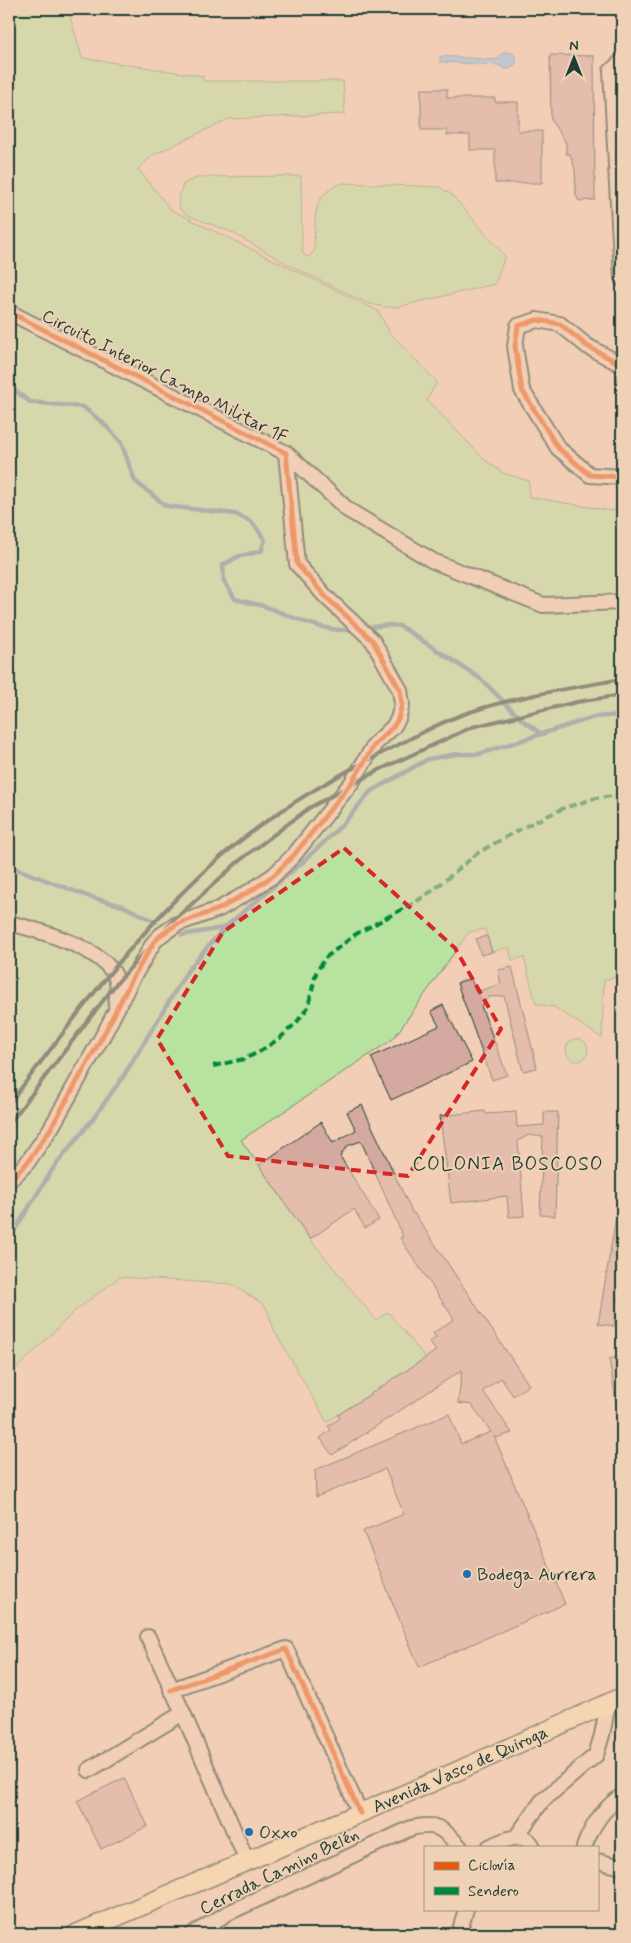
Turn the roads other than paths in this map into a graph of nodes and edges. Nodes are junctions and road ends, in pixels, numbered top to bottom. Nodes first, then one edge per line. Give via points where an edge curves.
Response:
1 (622, 61) edge
2 (622, 279) edge
3 (9, 312) edge
4 (622, 365) edge
5 (286, 453) junction
6 (622, 477) edge
7 (622, 602) edge
8 (9, 923) edge
9 (116, 1010) junction
10 (9, 1181) edge
11 (148, 1637) dead end
12 (171, 1690) junction
13 (615, 1701) edge
14 (183, 1713) junction
15 (89, 1770) dead end
16 (622, 1796) edge
17 (360, 1813) junction
18 (516, 1837) junction
19 (459, 1846) edge
20 (491, 1846) edge
21 (533, 1846) edge
22 (584, 1846) edge
23 (598, 1860) edge
24 (247, 1861) junction
25 (622, 1867) edge
26 (466, 1910) edge
27 (76, 1934) edge
28 (193, 1934) edge
29 (459, 1934) edge

1 - 2 street via 611,71
3 - 5 street, Circuito Interior Campo Militar 1F
4 - 6 street via 587,346 560,324 537,320 518,326 514,346 522,390 558,448 590,475
5 - 7 street via 348,510 433,561 543,605
5 - 9 street, Circuito Interior Campo Militar 1F via 297,564 326,597 373,641 400,690 402,711 394,727 375,744 352,782 294,855 274,875 219,909 185,920 161,935 149,950
8 - 9 street via 74,944 109,965 117,980
9 - 10 street, Circuito Interior Campo Militar 1F via 51,1128 27,1163
11 - 12 street
12 - 14 street
12 - 17 street via 286,1649
13 - 17 main road, Avenida Vasco de Quiroga
13 - 18 street via 596,1755 542,1801
14 - 15 street
14 - 24 street
16 - 22 street via 600,1815
17 - 24 main road, Avenida Vasco de Quiroga
18 - 20 street
18 - 21 street via 526,1839
19 - 28 street, Cerrada Camino Belén via 436,1826 411,1828 228,1913
23 - 25 street
24 - 27 main road, Avenida Vasco de Quiroga
26 - 29 street

